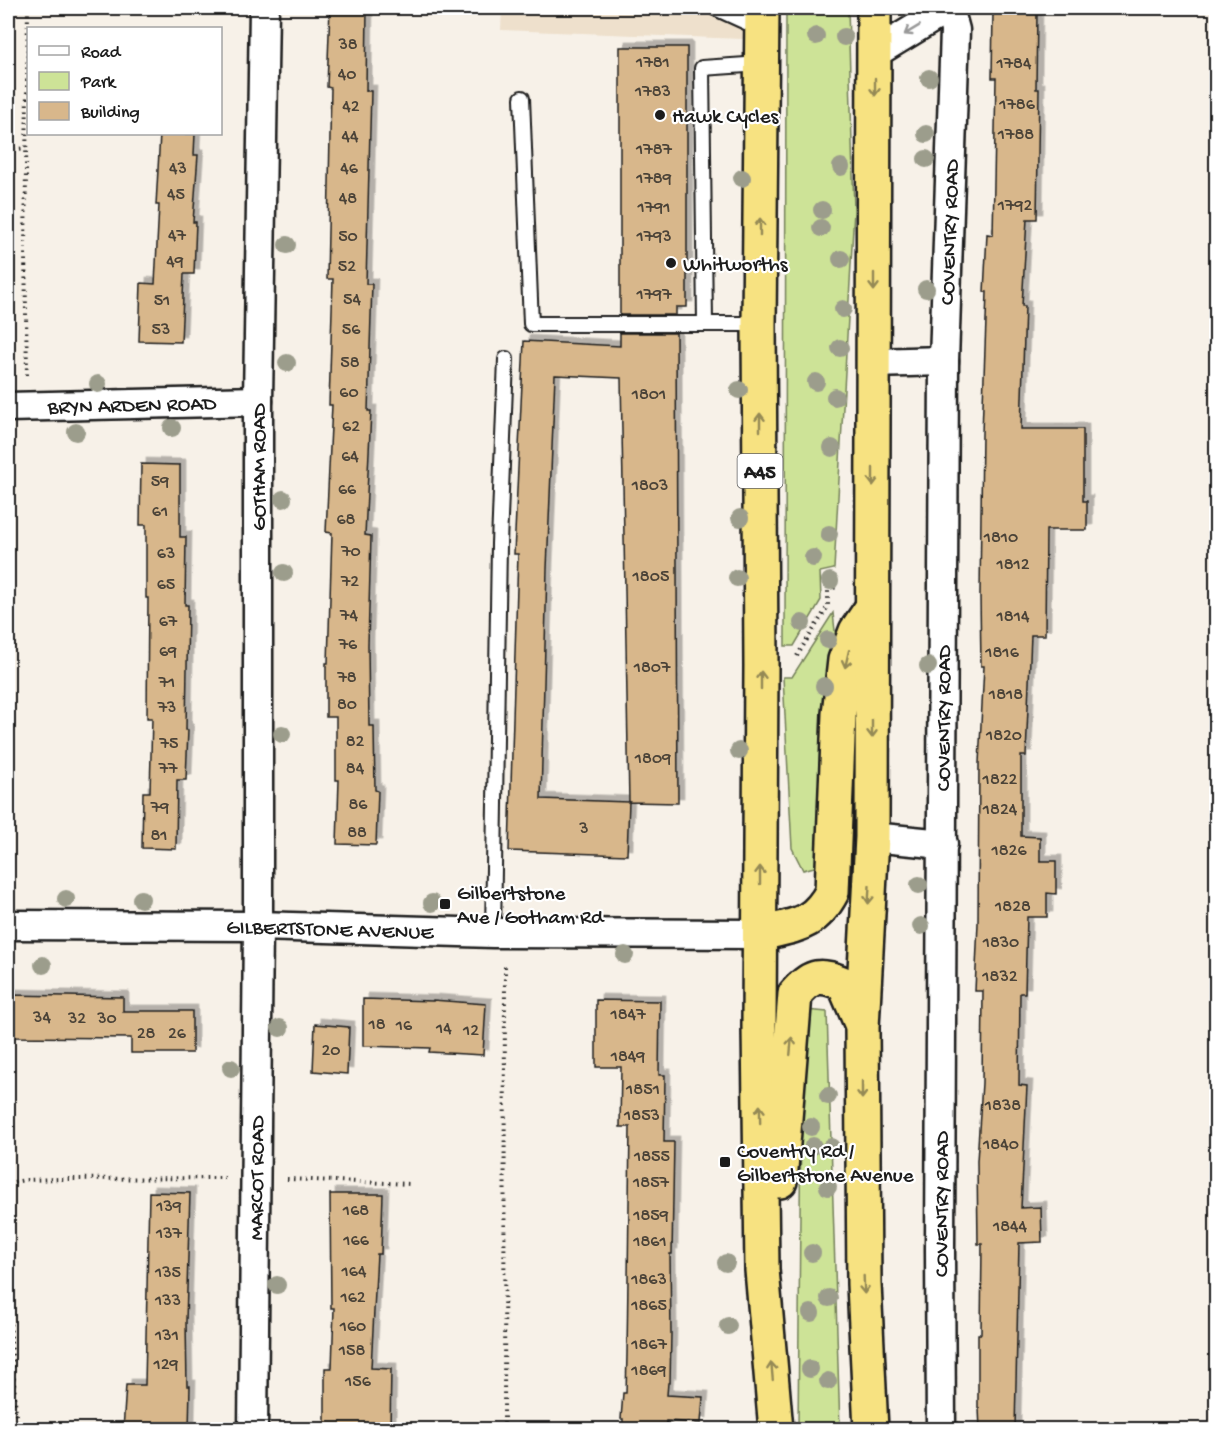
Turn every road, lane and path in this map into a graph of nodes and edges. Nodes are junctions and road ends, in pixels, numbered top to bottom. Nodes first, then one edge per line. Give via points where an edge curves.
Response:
1 (28, 8) edge
2 (264, 8) edge
3 (715, 8) edge
4 (874, 8) edge
5 (949, 8) edge
6 (761, 18) edge
7 (28, 27) edge
8 (875, 53) junction
9 (761, 64) junction
10 (27, 78) edge
11 (522, 98) dead end
12 (26, 148) junction
13 (8, 150) edge
14 (705, 324) junction
15 (759, 324) junction
16 (506, 359) dead end
17 (944, 361) junction
18 (873, 363) junction
19 (258, 401) junction
20 (17, 406) edge
21 (872, 598) junction
22 (761, 665) junction
23 (872, 837) junction
24 (943, 844) junction
25 (8, 925) edge
26 (258, 926) junction
27 (499, 933) junction
28 (760, 934) junction
29 (862, 1027) junction
30 (254, 1177) junction
31 (8, 1183) edge
32 (411, 1184) dead end
33 (762, 1270) junction
34 (8, 1288) edge
35 (17, 1430) edge
36 (253, 1430) edge
37 (504, 1430) edge
38 (776, 1430) edge
39 (871, 1430) edge
40 (941, 1430) edge

1 - 7 path
2 - 19 street, GOTHAM ROAD
3 - 6 lane
4 - 8 highway
5 -> 8 street
5 - 17 street, COVENTRY ROAD via 955,30
6 - 9 highway, A45
8 -> 18 highway
9 - 14 lane via 702,68
15 -> 9 highway, A45
10 - 12 path
11 - 14 lane via 531,324
12 - 13 path
12 - 20 path
14 - 15 lane
22 -> 15 highway, A45
16 - 27 lane via 499,544
17 - 18 street
17 - 24 street, COVENTRY ROAD
18 -> 21 highway
19 - 20 street, BRYN ARDEN ROAD
19 - 26 street, GOTHAM ROAD
21 - 22 path via 828,587 828,606 792,663
21 -> 23 highway
21 -> 28 highway via 845,660 832,892 818,915
28 -> 22 highway, A45
23 - 24 street
23 -> 29 highway
24 - 40 street, COVENTRY ROAD
25 - 26 street, GILBERTSTONE AVENUE
26 - 27 street, GILBERTSTONE AVENUE
26 - 30 street, MARCOT ROAD
27 - 28 street, GILBERTSTONE AVENUE
27 - 37 path
33 -> 28 highway, A45
33 -> 29 highway via 777,1218 795,994 815,977 829,977 844,984
29 -> 39 highway via 864,1284
30 - 31 path
30 - 32 path
30 - 36 street, MARCOT ROAD
38 -> 33 highway, A45
34 - 35 path

